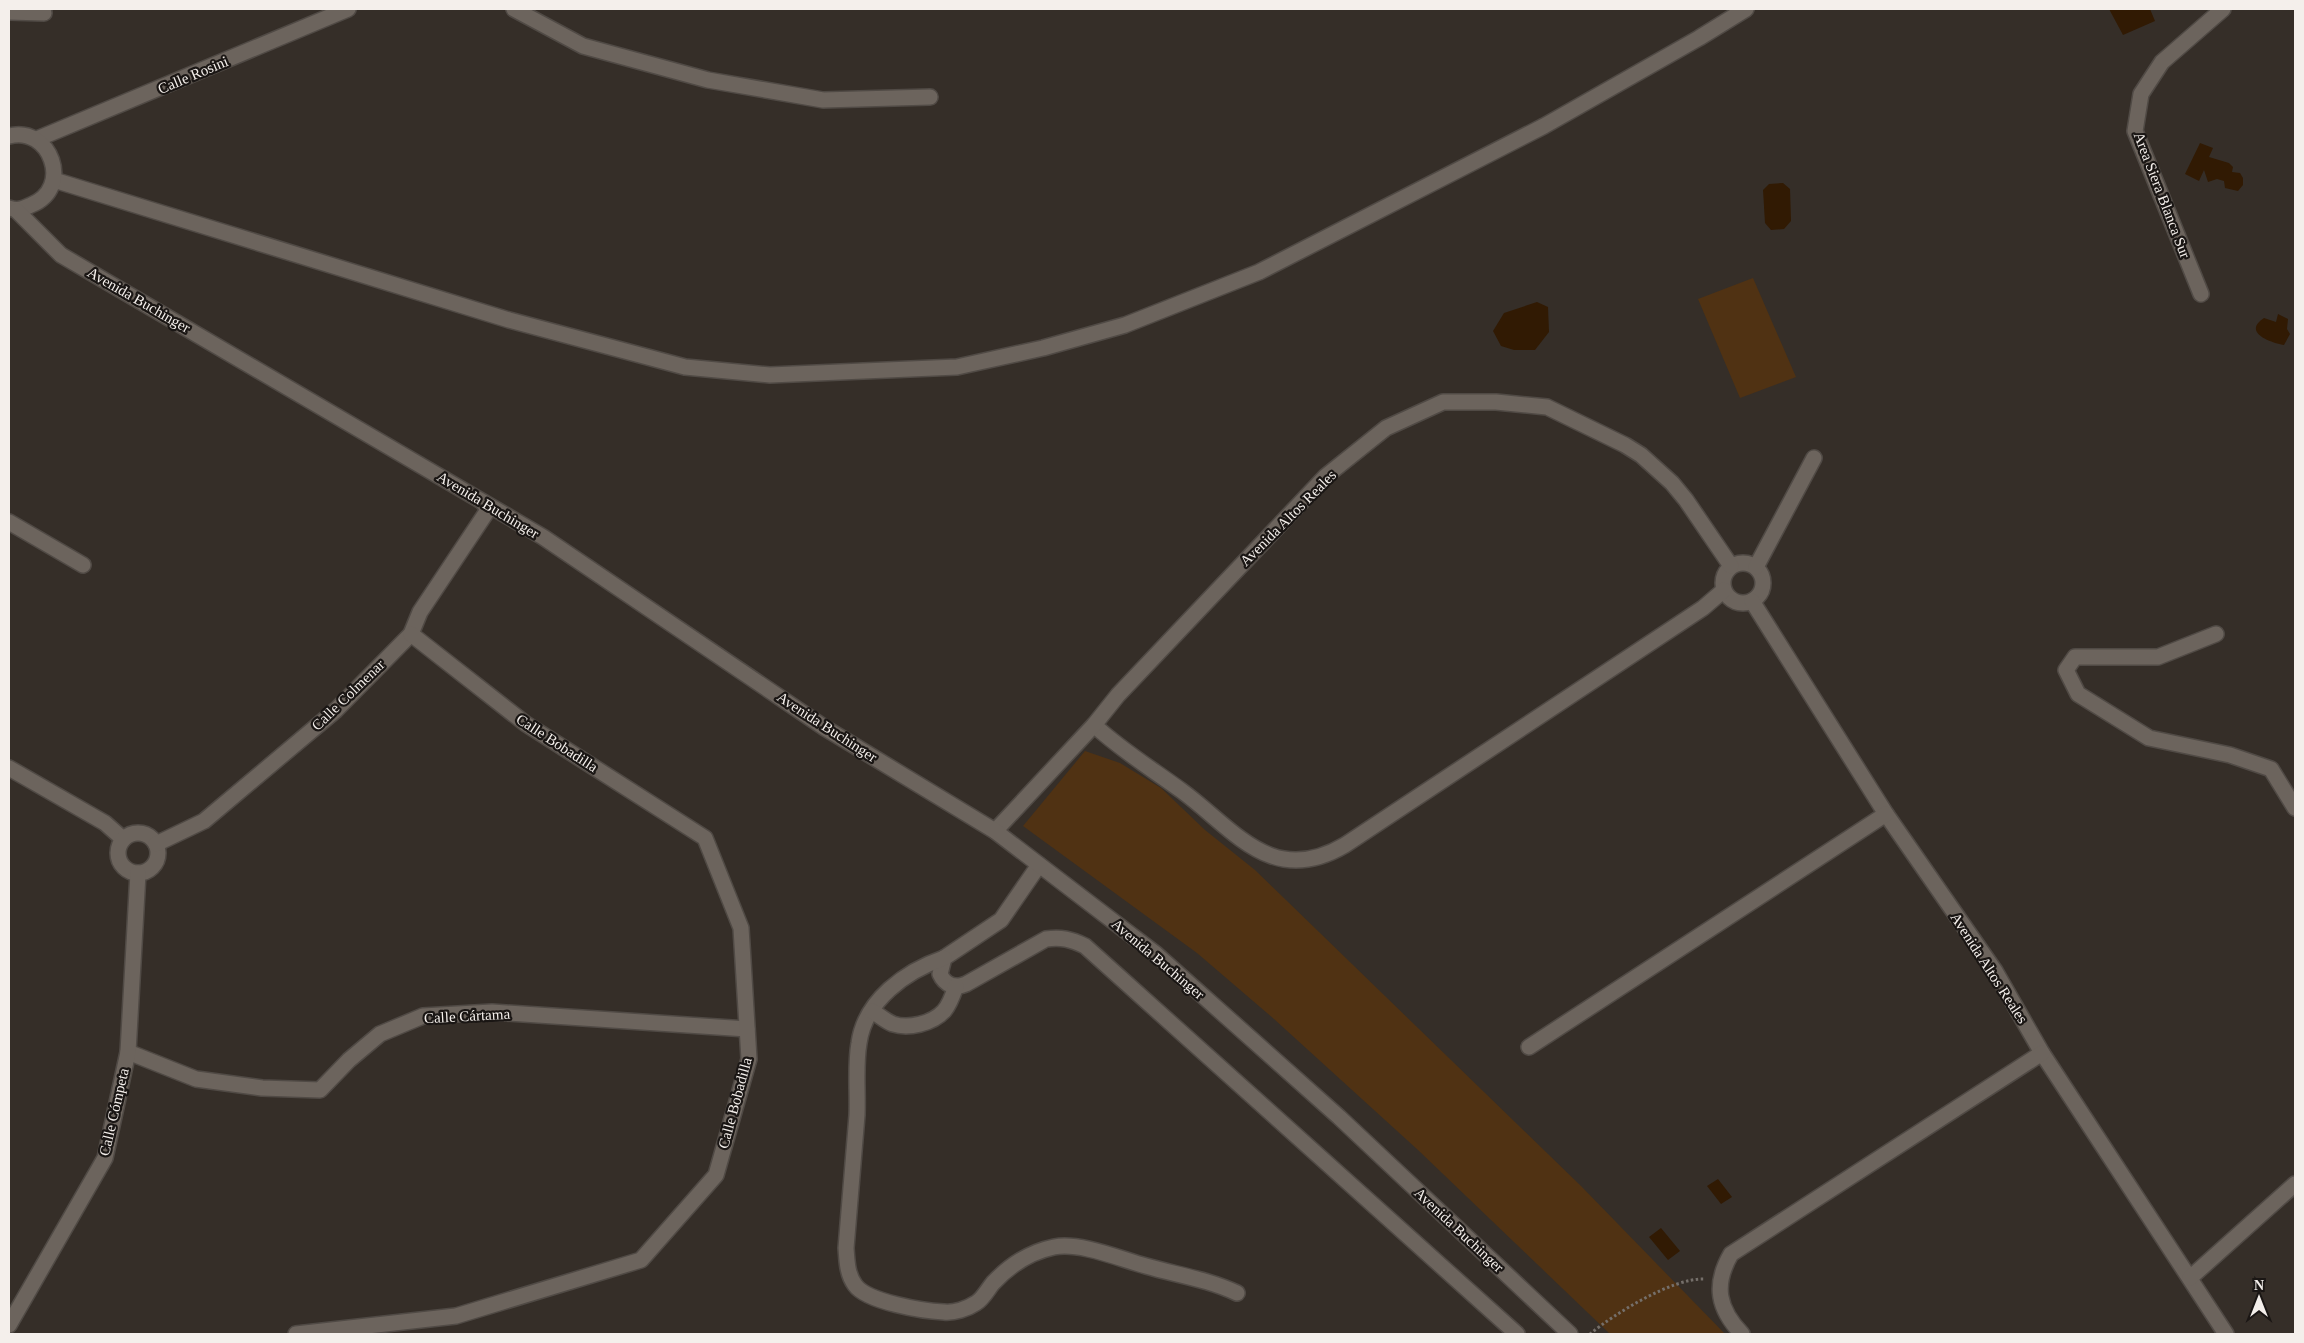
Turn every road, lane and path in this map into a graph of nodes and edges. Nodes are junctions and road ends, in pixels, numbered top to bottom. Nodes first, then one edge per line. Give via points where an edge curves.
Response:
1 (348, 9) edge
2 (514, 9) edge
3 (1746, 9) edge
4 (2222, 9) edge
5 (15, 11) edge
6 (44, 13) dead end
7 (930, 97) dead end
8 (9, 136) edge
9 (37, 140) junction
10 (54, 180) junction
11 (13, 210) edge
12 (2201, 294) dead end
13 (1814, 458) dead end
14 (482, 502) junction
15 (9, 522) edge
16 (83, 565) dead end
17 (1731, 566) junction
18 (1756, 567) junction
19 (1724, 590) junction
20 (1752, 601) junction
21 (411, 634) junction
22 (2216, 634) dead end
23 (1094, 724) junction
24 (9, 768) edge
25 (2295, 808) edge
26 (1886, 814) junction
27 (994, 831) junction
28 (124, 839) junction
29 (156, 844) junction
30 (1039, 865) junction
31 (138, 873) junction
32 (944, 958) junction
33 (956, 986) junction
34 (872, 1011) junction
35 (748, 1029) junction
36 (1529, 1047) dead end
37 (128, 1052) junction
38 (2042, 1053) junction
39 (2295, 1184) edge
40 (2190, 1278) junction
41 (1720, 1280) junction
42 (1237, 1293) dead end
43 (9, 1326) edge
44 (296, 1334) edge
45 (1518, 1334) edge
46 (1570, 1334) edge
47 (1590, 1334) edge
48 (1742, 1334) edge
49 (2226, 1334) edge

1 - 9 street, Calle Rosini
2 - 7 street via 583,46 708,80 823,100
3 - 10 street via 1544,126 1259,272 1126,325 957,368 770,374 685,368 508,320
4 - 12 street, Area Siera Blanca Sur via 2162,62 2141,94 2135,131
5 - 6 street
8 - 9 street via 18,134
9 - 10 street via 54,161
10 - 11 street via 43,200
11 - 14 street, Avenida Buchinger via 62,255
13 - 18 street
14 - 21 street, Calle Colmenar via 488,510 420,612
14 - 27 street, Avenida Buchinger via 543,538 825,728
15 - 16 street
17 - 18 street via 1744,562
17 - 19 street via 1723,577
17 - 23 street, Avenida Altos Reales via 1672,484 1641,455 1625,445 1547,407 1496,402 1443,402 1386,428 1326,476
18 - 20 street via 1763,578 1763,585 1758,597
19 - 20 street via 1732,600
19 - 23 street via 1703,608 1329,855 1285,859 1242,842 1186,794 1117,747
20 - 26 street, Avenida Altos Reales
21 - 29 street, Calle Colmenar via 336,710 204,821
21 - 35 street, Calle Bobadilla via 526,724 705,838 741,928
22 - 25 street via 2158,657 2075,657 2066,670 2078,694 2149,738 2230,755 2271,770
23 - 27 street, Avenida Altos Reales
24 - 28 street via 105,823
26 - 36 street
26 - 38 street, Avenida Altos Reales via 1995,971
27 - 30 street, Avenida Buchinger
28 - 29 street via 142,833 153,838
28 - 31 street via 119,845 119,859 127,870
29 - 31 street via 156,862 147,871
30 - 32 street via 1001,920
30 - 46 street, Avenida Buchinger via 1156,954 1339,1118
31 - 37 street, Calle Cómpeta
32 - 33 street via 940,974 946,983
32 - 34 street via 914,970 893,985
33 - 34 street via 943,1012 911,1027 891,1023
33 - 45 street via 966,984 1046,939 1060,937 1085,946
34 - 42 street via 859,1042 858,1099 846,1248 847,1267 855,1285 869,1296 927,1310 961,1310 977,1303 1011,1266 1055,1247 1102,1253 1196,1277
35 - 37 street, Calle Cártama via 492,1012 423,1016 380,1034 320,1090 262,1088 196,1079
35 - 44 street, Calle Bobadilla via 749,1060 716,1176 641,1260 456,1316
37 - 43 street, Calle Cómpeta via 105,1158
38 - 40 street, Avenida Altos Reales
38 - 41 street via 1746,1243 1731,1254
39 - 40 street
40 - 49 street, Avenida Altos Reales
41 - 47 path via 1677,1283 1608,1319
41 - 48 street via 1720,1298 1726,1314

